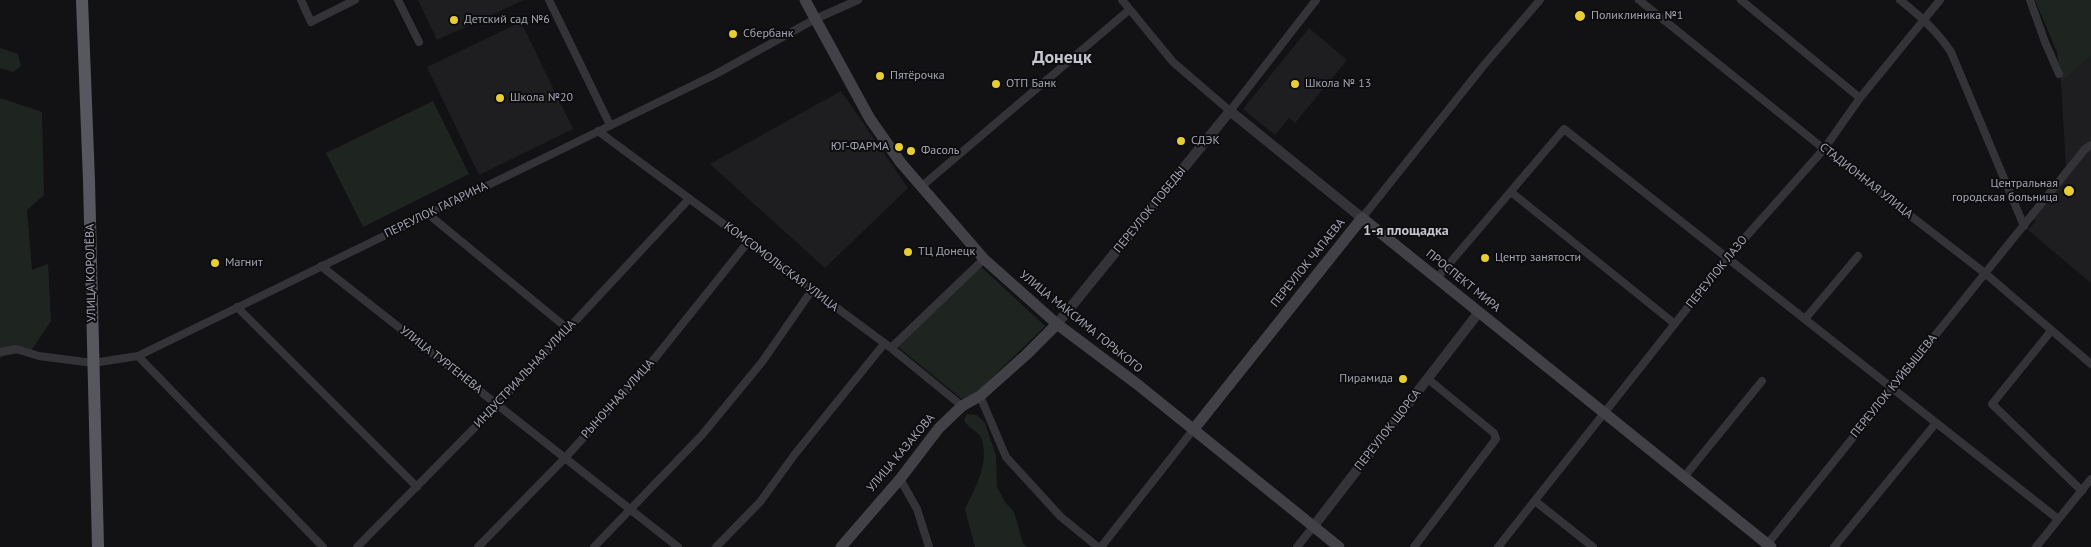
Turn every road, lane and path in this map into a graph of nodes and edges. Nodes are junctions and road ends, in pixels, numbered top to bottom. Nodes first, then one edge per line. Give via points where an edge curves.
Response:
1 (82, 0) edge
2 (301, 0) edge
3 (355, 0) edge
4 (398, 0) edge
5 (549, 0) edge
6 (805, 0) edge
7 (858, 0) edge
8 (1122, 0) edge
9 (1316, 0) edge
10 (1540, 0) edge
11 (1640, 0) edge
12 (1741, 0) edge
13 (1900, 0) edge
14 (1940, 0) edge
15 (2030, 0) edge
16 (1129, 10) junction
17 (815, 19) junction
18 (1925, 20) junction
19 (419, 42) dead end
20 (2059, 74) dead end
21 (1860, 98) junction
22 (1230, 112) junction
23 (610, 125) junction
24 (598, 131) junction
25 (2091, 145) edge
26 (1824, 149) junction
27 (922, 186) junction
28 (1511, 192) junction
29 (689, 199) junction
30 (428, 214) junction
31 (1362, 218) junction
32 (2024, 226) junction
33 (748, 242) junction
34 (1858, 256) dead end
35 (1727, 258) junction
36 (984, 259) junction
37 (321, 266) junction
38 (1986, 274) junction
39 (1437, 278) junction
40 (812, 290) junction
41 (237, 307) junction
42 (1479, 312) junction
43 (1805, 319) junction
44 (1057, 324) junction
45 (1675, 324) junction
46 (568, 329) junction
47 (2051, 331) junction
48 (888, 346) junction
49 (0, 352) edge
50 (138, 356) junction
51 (93, 363) junction
52 (2091, 364) edge
53 (1428, 379) junction
54 (1762, 381) dead end
55 (1892, 388) junction
56 (980, 396) junction
57 (497, 405) junction
58 (962, 406) junction
59 (1604, 413) junction
60 (1936, 423) junction
61 (1193, 430) junction
62 (565, 458) junction
63 (1684, 477) junction
64 (900, 479) junction
65 (2091, 479) edge
66 (417, 486) junction
67 (2082, 491) junction
68 (1535, 501) junction
69 (631, 510) junction
70 (2058, 519) junction
71 (1313, 527) junction
72 (843, 546) edge
73 (1768, 546) edge
74 (98, 547) edge
75 (324, 547) edge
76 (357, 547) edge
77 (478, 547) edge
78 (594, 547) edge
79 (678, 547) edge
80 (716, 547) edge
81 (929, 547) edge
82 (1100, 547) edge
83 (1297, 547) edge
84 (1339, 547) edge
85 (1414, 547) edge
86 (1498, 547) edge
87 (1593, 547) edge
88 (1834, 547) edge
89 (2036, 547) edge

1 - 51 highway, УЛИЦА КОРОЛЁВА
2 - 3 street via 311,22
4 - 19 street
5 - 23 street
6 - 17 main road, УЛИЦА МАКСИМА ГОРЬКОГО
7 - 17 street, ПЕРЕУЛОК ГАГАРИНА
8 - 16 street, ПРОСПЕКТ МИРА
9 - 22 street, ПЕРЕУЛОК ПОБЕДЫ
10 - 31 street, ПЕРЕУЛОК ЧАПАЕВА
11 - 26 street, СТАДИОННАЯ УЛИЦА
12 - 21 street
13 - 18 street
14 - 18 street, ПЕРЕУЛОК ЛАЗО
15 - 20 street
16 - 22 street, ПРОСПЕКТ МИРА via 1173,62
16 - 27 street
17 - 23 street, ПЕРЕУЛОК ГАГАРИНА via 716,74
17 - 27 main road, УЛИЦА МАКСИМА ГОРЬКОГО via 870,119
18 - 21 street, ПЕРЕУЛОК ЛАЗО
18 - 32 street via 1951,52
21 - 26 street, ПЕРЕУЛОК ЛАЗО
22 - 31 street, ПРОСПЕКТ МИРА
22 - 44 street, ПЕРЕУЛОК ПОБЕДЫ
23 - 24 street, ПЕРЕУЛОК ГАГАРИНА
24 - 29 street, КОМСОМОЛЬСКАЯ УЛИЦА
24 - 30 street, ПЕРЕУЛОК ГАГАРИНА
25 - 32 street, ПЕРЕУЛОК КУЙБЫШЕВА
26 - 35 street, ПЕРЕУЛОК ЛАЗО
26 - 38 street, СТАДИОННАЯ УЛИЦА
27 - 36 main road, УЛИЦА МАКСИМА ГОРЬКОГО
28 - 35 street via 1564,129
28 - 39 street
28 - 45 street
29 - 33 street, КОМСОМОЛЬСКАЯ УЛИЦА
29 - 46 street, ИНДУСТРИАЛЬНАЯ УЛИЦА
30 - 37 street, ПЕРЕУЛОК ГАГАРИНА
30 - 46 street
31 - 39 main road, ПРОСПЕКТ МИРА
31 - 61 main road, ПЕРЕУЛОК ЧАПАЕВА
32 - 38 street, ПЕРЕУЛОК КУЙБЫШЕВА
33 - 40 street, КОМСОМОЛЬСКАЯ УЛИЦА
33 - 62 street, РЫНОЧНАЯ УЛИЦА via 651,363
34 - 43 street
35 - 43 street
35 - 45 street, ПЕРЕУЛОК ЛАЗО
36 - 44 main road, УЛИЦА МАКСИМА ГОРЬКОГО
36 - 48 street
37 - 41 street, ПЕРЕУЛОК ГАГАРИНА
37 - 57 street, УЛИЦА ТУРГЕНЕВА
38 - 47 street, СТАДИОННАЯ УЛИЦА
38 - 55 street, ПЕРЕУЛОК КУЙБЫШЕВА
39 - 42 main road, ПРОСПЕКТ МИРА
40 - 48 street, КОМСОМОЛЬСКАЯ УЛИЦА
40 - 69 street via 762,362 708,428
41 - 50 street, ПЕРЕУЛОК ГАГАРИНА
41 - 66 street
42 - 53 street, ПЕРЕУЛОК ЩОРСА
42 - 59 main road, ПРОСПЕКТ МИРА
43 - 55 street
44 - 56 main road, УЛИЦА КАЗАКОВА
44 - 61 main road, УЛИЦА МАКСИМА ГОРЬКОГО
45 - 59 street, ПЕРЕУЛОК ЛАЗО
46 - 57 street, ИНДУСТРИАЛЬНАЯ УЛИЦА
47 - 52 street, СТАДИОННАЯ УЛИЦА
47 - 67 street via 1992,404
48 - 58 street, КОМСОМОЛЬСКАЯ УЛИЦА
48 - 80 street via 795,454 760,502
49 - 51 street, ПЕРЕУЛОК ГАГАРИНА via 16,349 39,356
50 - 51 street, ПЕРЕУЛОК ГАГАРИНА
50 - 75 street
51 - 74 highway, УЛИЦА КОРОЛЁВА
53 - 71 street, ПЕРЕУЛОК ЩОРСА
53 - 85 street via 1494,433 1496,439
54 - 63 street
55 - 60 street
55 - 73 street, ПЕРЕУЛОК КУЙБЫШЕВА
56 - 58 main road, УЛИЦА КАЗАКОВА
56 - 82 street via 1006,457 1061,517
57 - 62 street, УЛИЦА ТУРГЕНЕВА
57 - 66 street, ИНДУСТРИАЛЬНАЯ УЛИЦА
58 - 64 main road, УЛИЦА КАЗАКОВА via 939,428
59 - 63 main road, ПРОСПЕКТ МИРА
59 - 68 street, ПЕРЕУЛОК ЛАЗО
60 - 70 street
60 - 88 street
61 - 71 main road, УЛИЦА МАКСИМА ГОРЬКОГО
61 - 82 street, ПЕРЕУЛОК ЧАПАЕВА
62 - 69 street, УЛИЦА ТУРГЕНЕВА
62 - 77 street, РЫНОЧНАЯ УЛИЦА
63 - 73 main road, ПРОСПЕКТ МИРА
64 - 72 main road, УЛИЦА КАЗАКОВА
64 - 81 street via 917,509
65 - 67 street
66 - 76 street, ИНДУСТРИАЛЬНАЯ УЛИЦА
67 - 70 street
68 - 86 street, ПЕРЕУЛОК ЛАЗО
68 - 87 street
69 - 78 street
69 - 79 street, УЛИЦА ТУРГЕНЕВА
70 - 89 street
71 - 83 street, ПЕРЕУЛОК ЩОРСА
71 - 84 main road, УЛИЦА МАКСИМА ГОРЬКОГО

